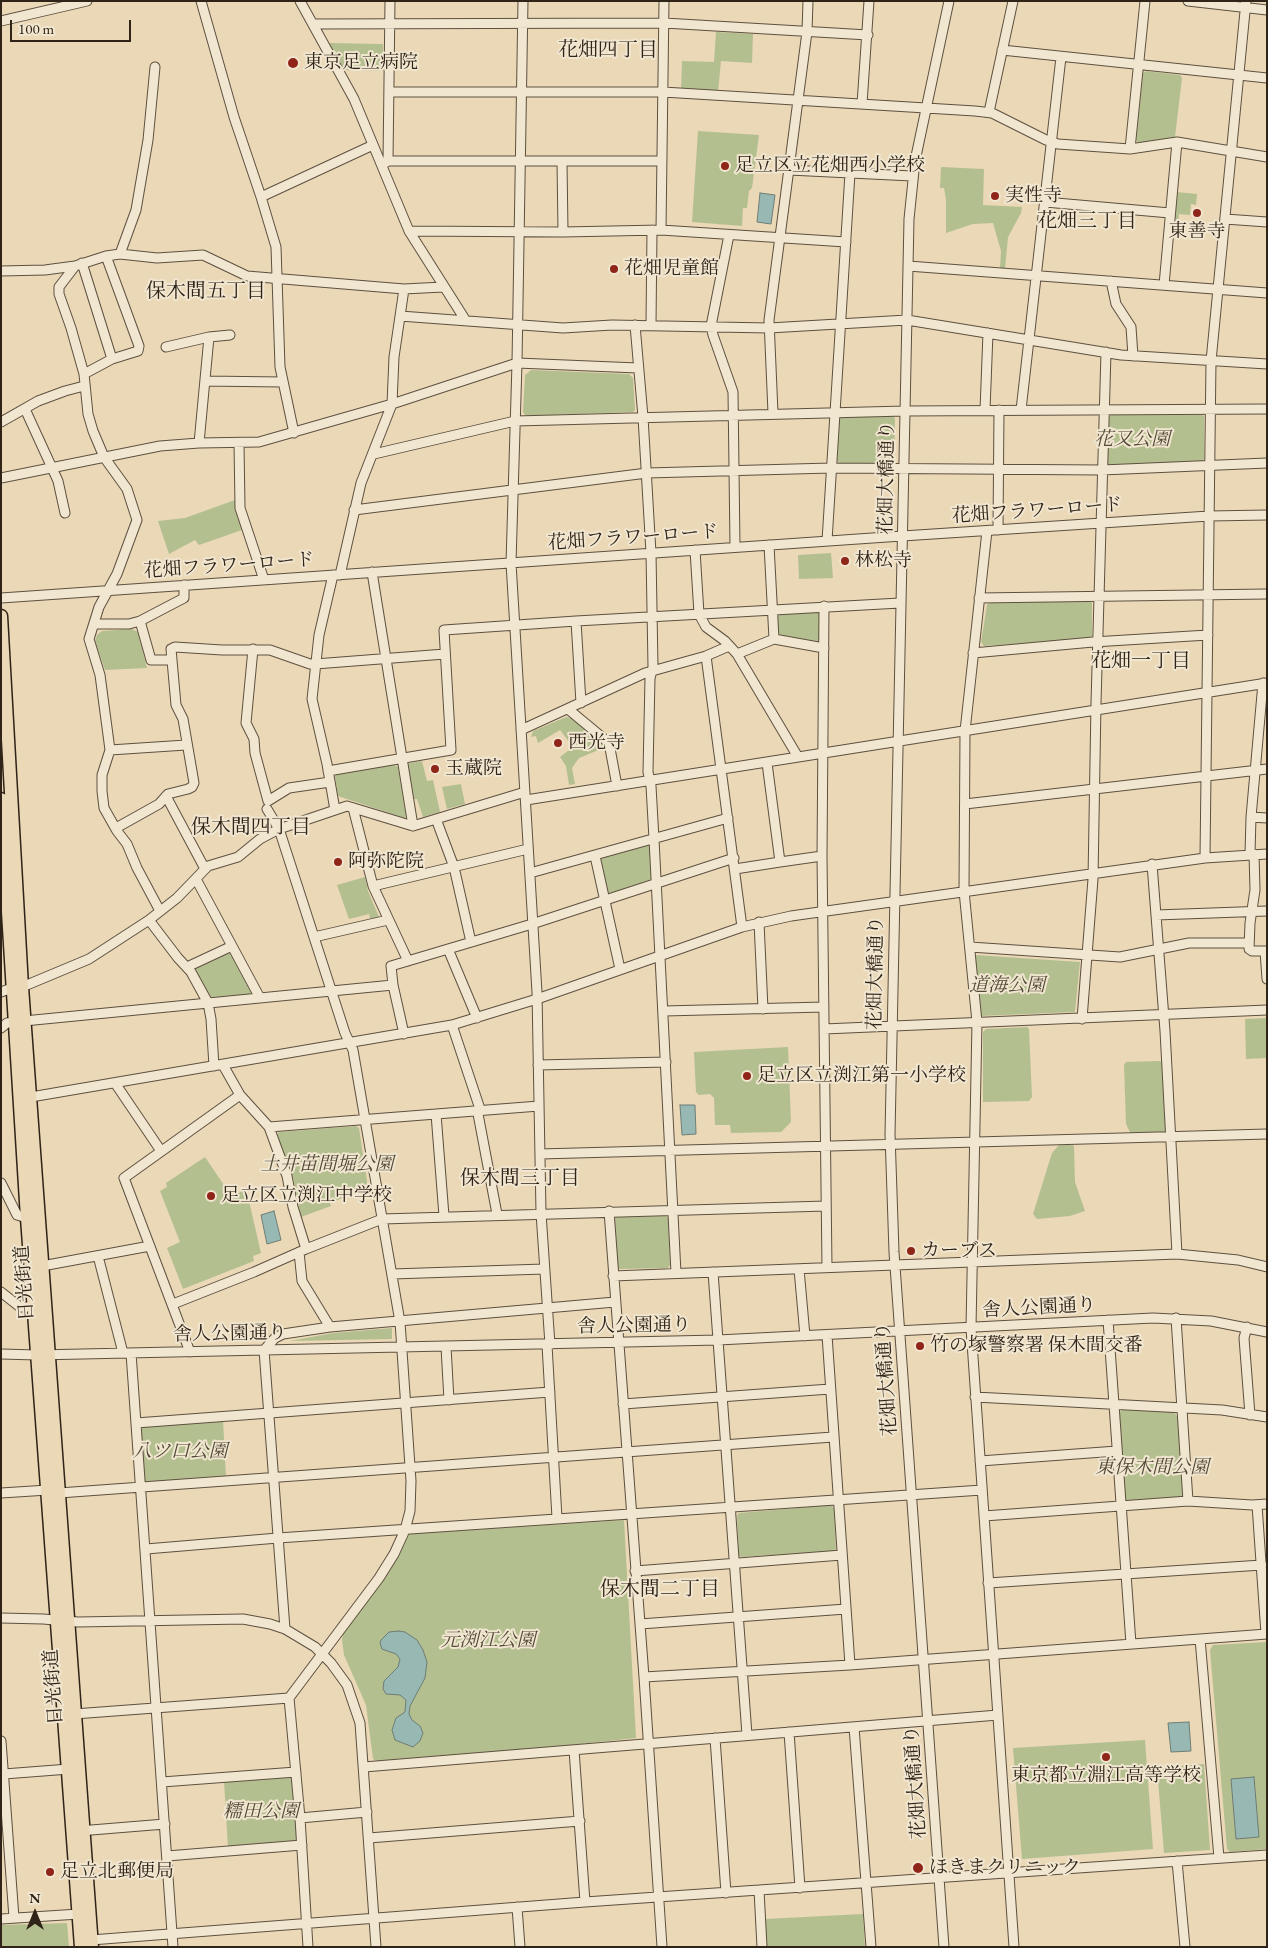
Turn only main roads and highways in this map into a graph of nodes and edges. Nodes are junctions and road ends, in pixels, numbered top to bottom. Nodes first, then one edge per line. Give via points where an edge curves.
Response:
1 (1, 616) edge
2 (1, 800) edge
3 (4, 884) edge
4 (12, 989) edge
5 (25, 1098) junction
6 (43, 1355) junction
7 (62, 1620) junction
8 (78, 1831) junction
9 (88, 1945) edge

1 - 4 highway, 日光街道
2 - 3 highway, 日光街道
3 - 4 highway, 日光街道
4 - 5 highway, 日光街道 via 19,1021
5 - 6 highway, 日光街道 via 42,1266
5 - 6 highway, 日光街道 via 27,1218 34,1307
6 - 7 highway, 日光街道
7 - 8 highway, 日光街道 via 69,1770
7 - 8 highway, 日光街道 via 74,1714
8 - 9 highway, 日光街道
8 - 9 highway, 日光街道 via 79,1914

